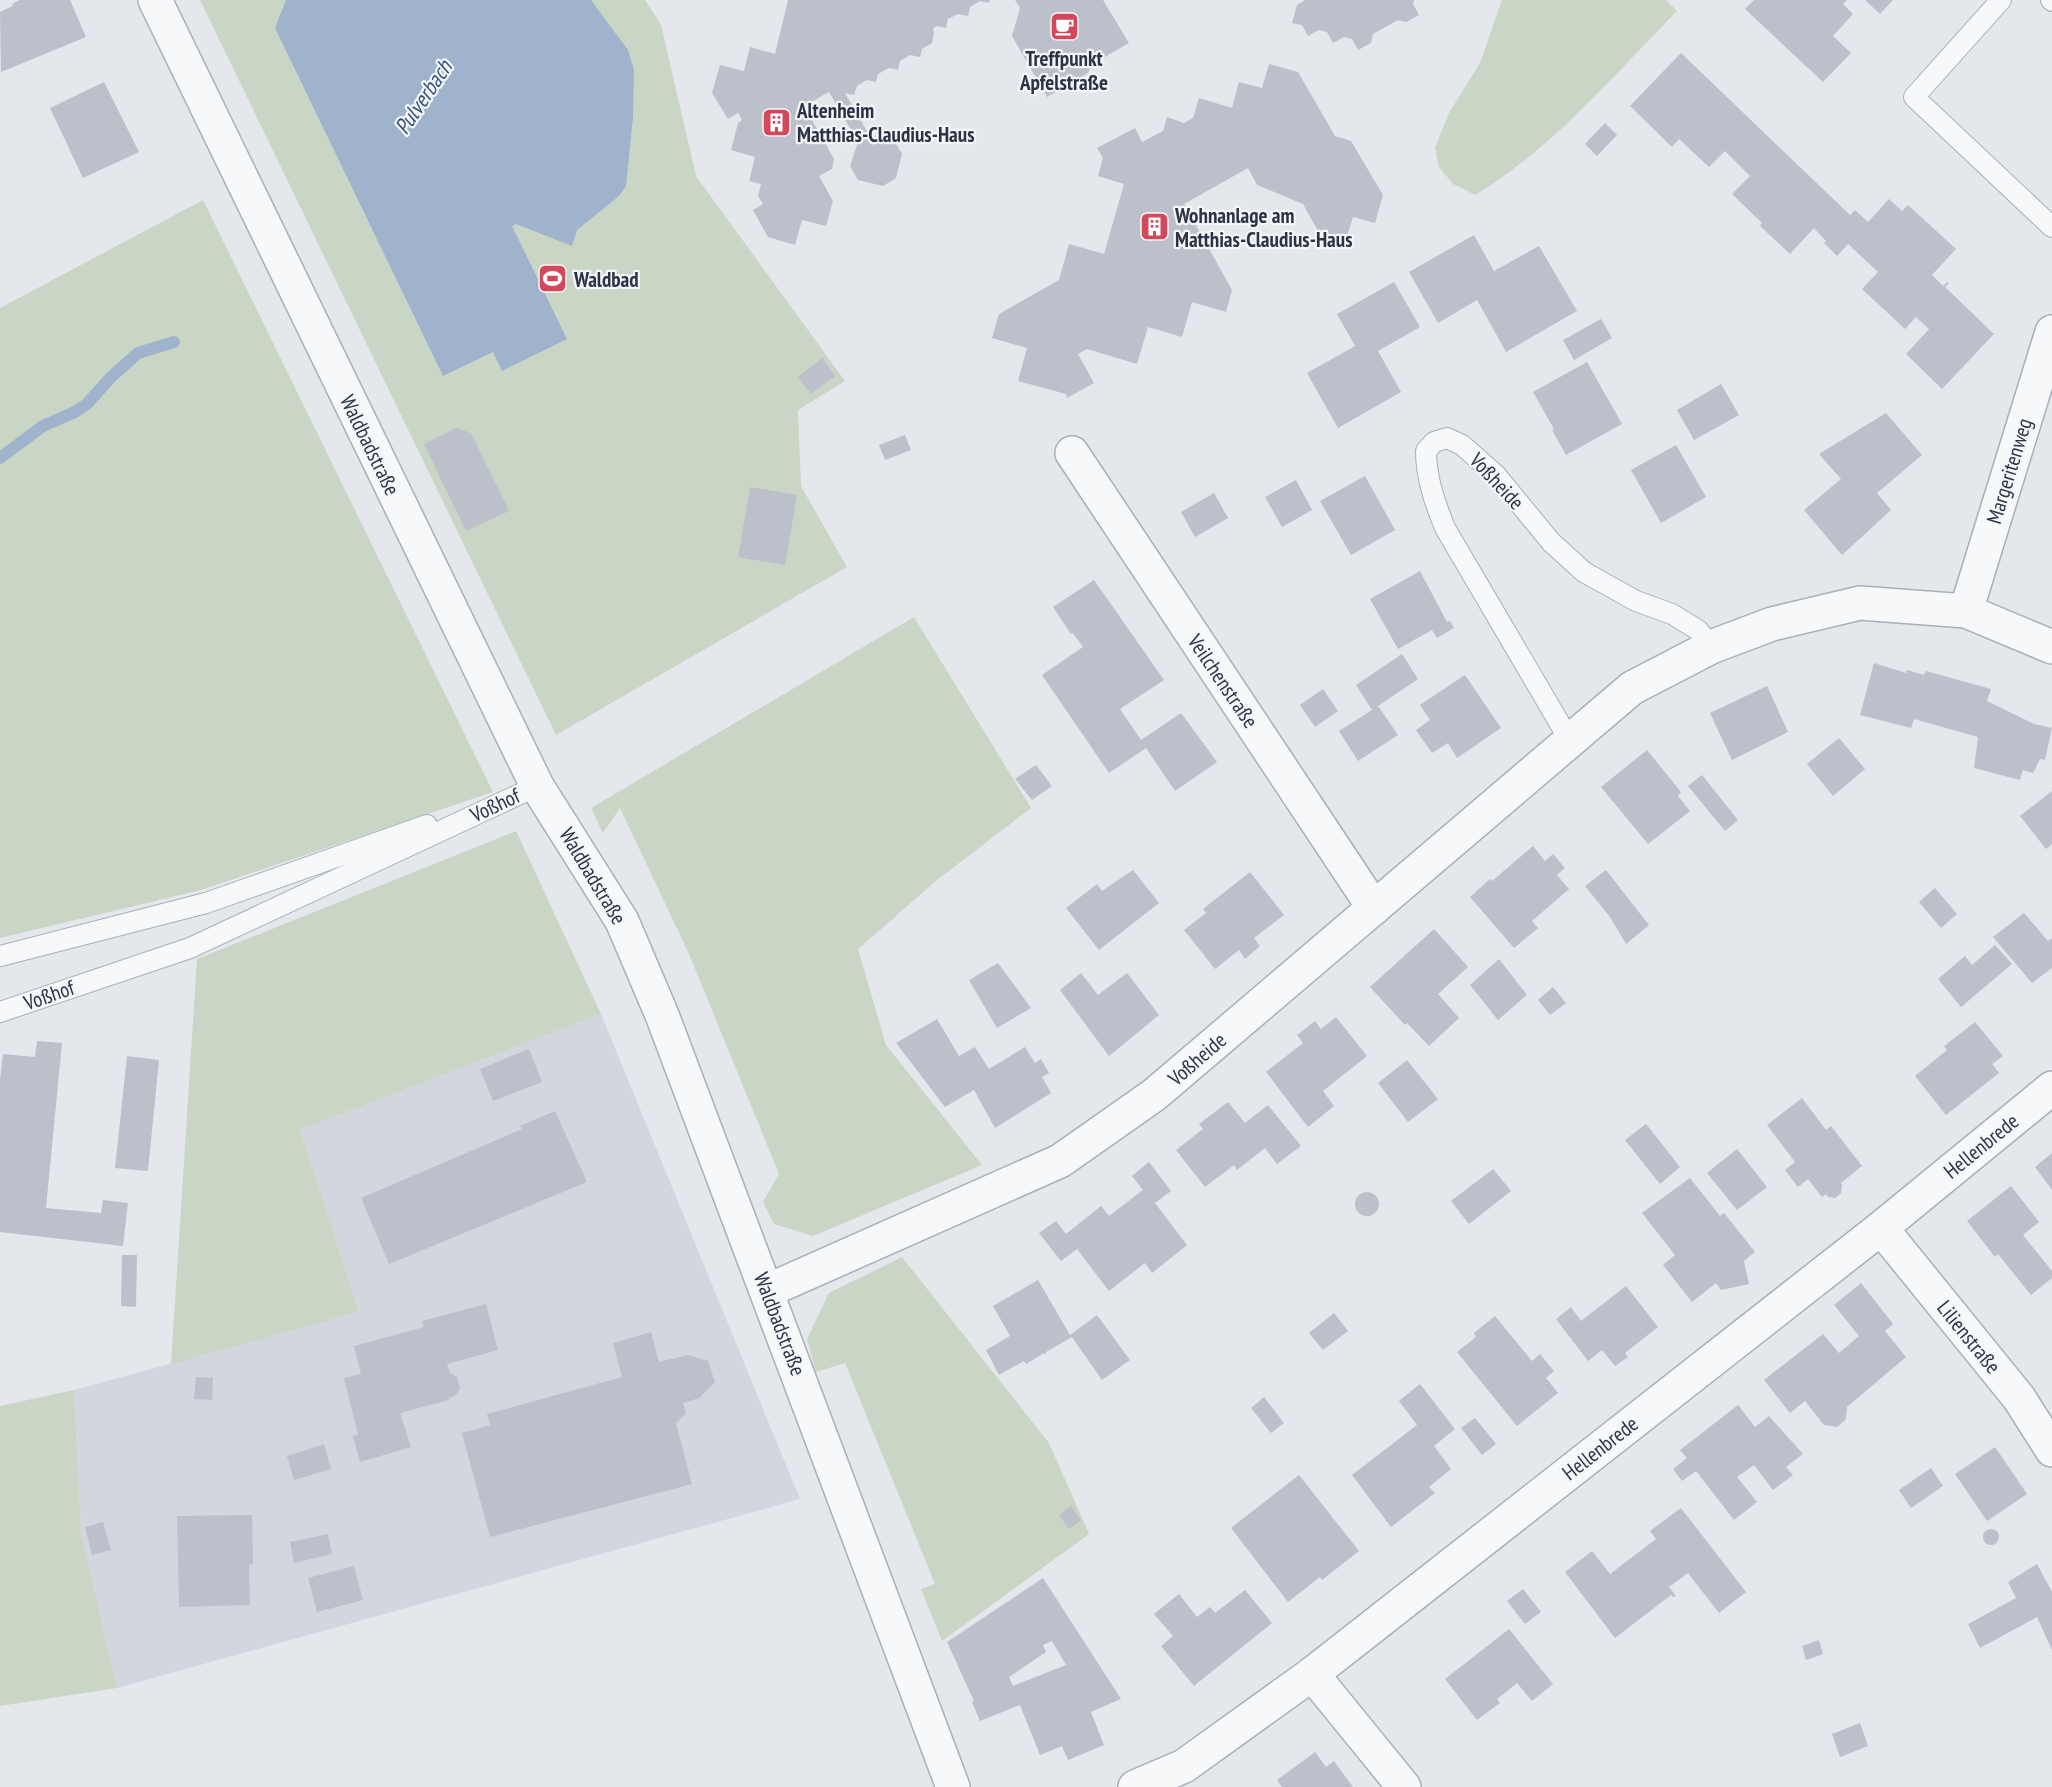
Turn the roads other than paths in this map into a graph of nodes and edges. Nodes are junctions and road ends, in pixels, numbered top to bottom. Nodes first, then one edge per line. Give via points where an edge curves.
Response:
1 (154, 0) edge
2 (2001, 0) edge
3 (2052, 226) edge
4 (2052, 332) edge
5 (1072, 453) dead end
6 (1966, 611) junction
7 (1711, 647) junction
8 (2052, 647) edge
9 (1570, 741) junction
10 (537, 786) junction
11 (1374, 908) junction
12 (0, 956) edge
13 (0, 1012) edge
14 (2052, 1088) edge
15 (1881, 1228) junction
16 (767, 1291) junction
17 (2052, 1450) edge
18 (1312, 1674) junction
19 (953, 1787) edge
20 (1135, 1787) edge
21 (1404, 1787) edge

1 - 10 street, Waldbadstraße
2 - 3 lane via 1914,97
4 - 6 street, Margeritenweg
5 - 11 street, Veilchenstraße
6 - 7 street, Voßheide via 1860,603 1772,624
6 - 8 street, Voßheide
7 - 9 street, Voßheide via 1632,688
7 - 9 lane, Voßheide via 1698,630 1672,614 1636,601 1584,572 1551,542 1496,475 1462,444 1447,438 1434,442 1426,451 1426,464 1433,497 1446,528
9 - 11 street, Voßheide
10 - 12 lane, Voßhof via 206,903
10 - 13 lane, Voßhof via 190,948
10 - 16 street, Waldbadstraße via 622,921 662,1014
11 - 16 street, Voßheide via 1154,1095 1060,1161
14 - 15 street, Hellenbrede
15 - 17 street, Lilienstraße via 2019,1398
15 - 18 street, Hellenbrede
16 - 19 street, Waldbadstraße
18 - 20 street, Hellenbrede via 1184,1766
18 - 21 street

